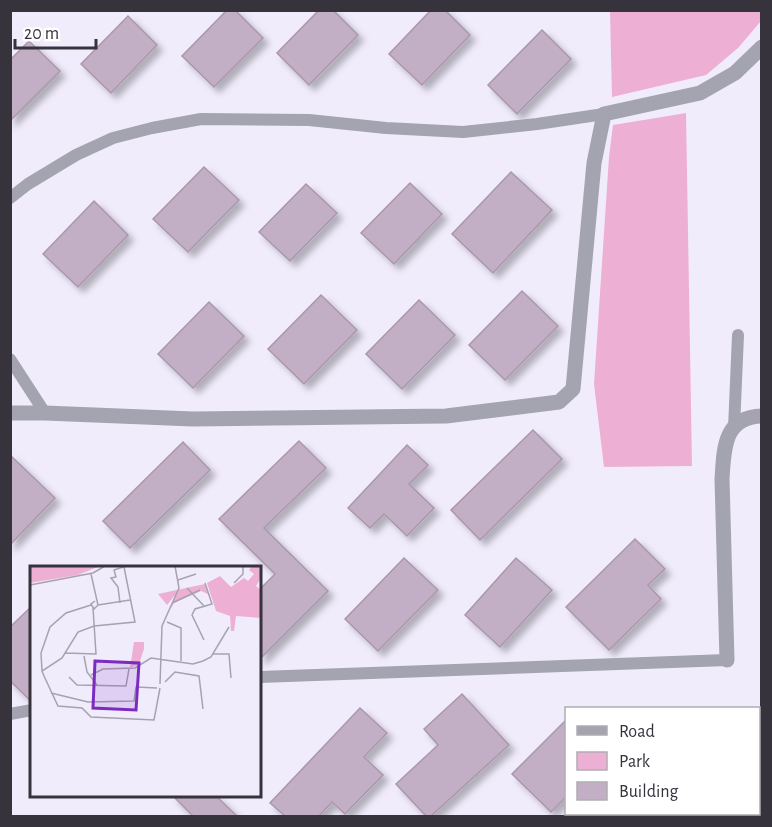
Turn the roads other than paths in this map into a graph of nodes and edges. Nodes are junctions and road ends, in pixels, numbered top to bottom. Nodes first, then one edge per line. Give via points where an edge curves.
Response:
1 (762, 47) edge
2 (604, 114) junction
3 (10, 198) edge
4 (738, 334) dead end
5 (10, 359) edge
6 (45, 412) junction
7 (10, 413) edge
8 (762, 416) edge
9 (734, 428) junction
10 (727, 660) joint
11 (261, 676) edge
12 (30, 710) edge
13 (10, 714) edge

1 - 2 street via 735,73 700,93
2 - 3 lane via 463,132 309,120 201,119 113,138 76,155
2 - 6 street via 594,163 573,389 559,402 446,416 193,419
4 - 9 lane
5 - 6 lane
6 - 7 street
8 - 9 street via 752,416
9 - 10 street via 728,436 723,479
10 - 11 lane
12 - 13 lane

